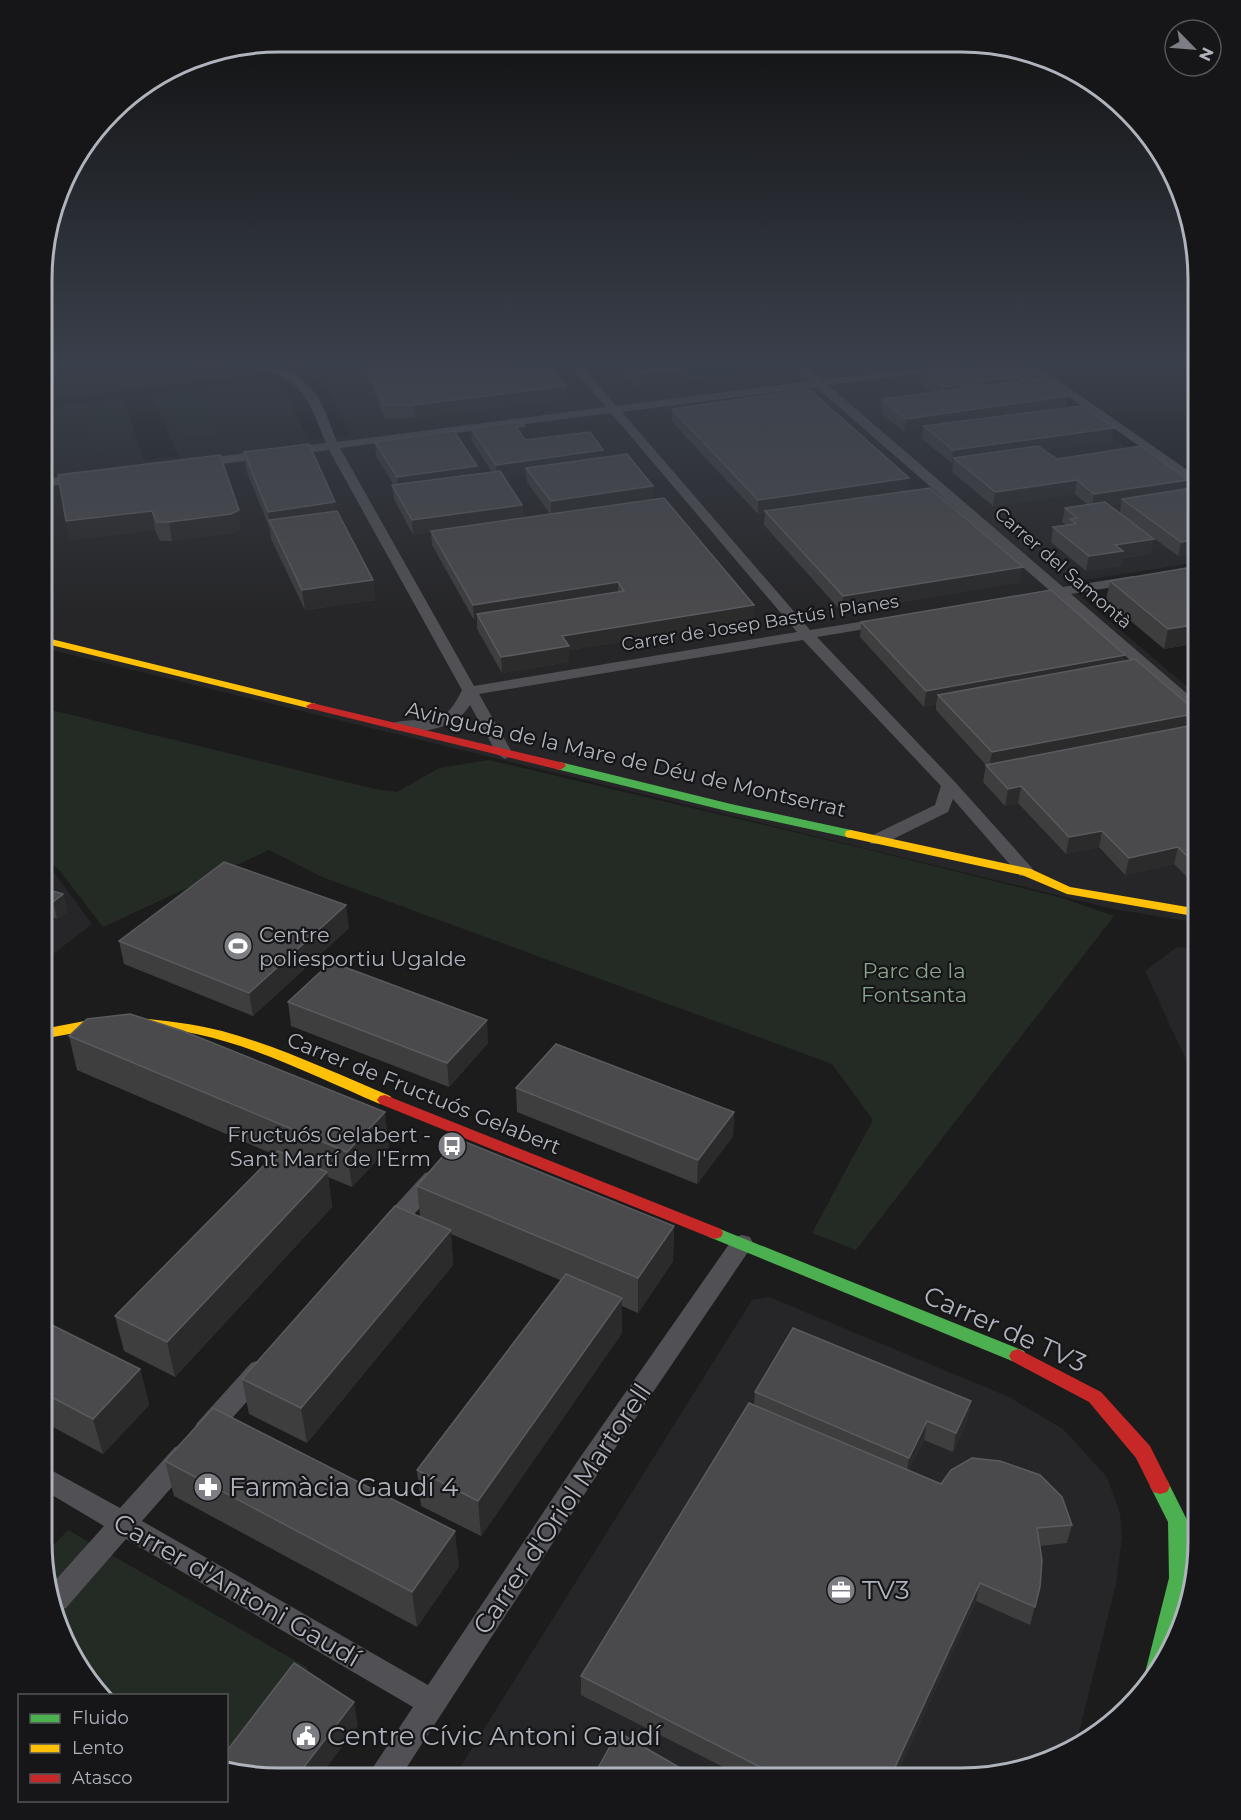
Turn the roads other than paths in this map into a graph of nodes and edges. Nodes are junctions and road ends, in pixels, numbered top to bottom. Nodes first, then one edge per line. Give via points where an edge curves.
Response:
1 (341, 445) edge
2 (644, 445) edge
3 (890, 445) edge
4 (1143, 445) edge
5 (333, 446) junction
6 (180, 465) edge
7 (1188, 476) edge
8 (89, 477) edge
9 (52, 482) edge
10 (1144, 578) edge
11 (1060, 592) junction
12 (1013, 600) edge
13 (896, 620) edge
14 (807, 635) junction
15 (52, 642) edge
16 (469, 691) junction
17 (1188, 703) edge
18 (397, 726) junction
19 (505, 754) junction
20 (949, 785) junction
21 (877, 840) junction
22 (1026, 872) junction
23 (1188, 911) edge
24 (52, 1032) edge
25 (459, 1150) junction
26 (377, 1241) edge
27 (742, 1244) junction
28 (273, 1355) edge
29 (52, 1482) edge
30 (122, 1523) junction
31 (59, 1595) edge
32 (1163, 1645) edge
33 (432, 1703) junction
34 (389, 1768) edge

1 - 5 street
2 - 14 street
3 - 11 street, Carrer del Samontà
4 - 7 street
5 - 6 street
5 - 16 street
8 - 9 street
10 - 11 street
11 - 12 street
11 - 17 street, Carrer del Samontà
13 - 14 street, Carrer de Josep Bastús i Planes
14 - 16 street, Carrer de Josep Bastús i Planes
14 - 20 street
15 - 18 street, Avinguda de la Mare de Déu de Montserrat
16 - 18 street via 458,711 448,719 427,725
16 - 19 street
18 - 19 street, Avinguda de la Mare de Déu de Montserrat
19 - 21 street, Avinguda de la Mare de Déu de Montserrat
20 - 21 street via 942,808
20 - 22 street
21 - 22 street, Avinguda de la Mare de Déu de Montserrat
22 - 23 street, Avinguda de la Mare de Déu de Montserrat via 1067,890
24 - 25 street, Carrer de Fructuós Gelabert via 119,1021 155,1021 206,1029
25 - 26 street
25 - 27 street, Carrer de Fructuós Gelabert
27 - 32 street, Carrer de TV3 via 1021,1357 1095,1397 1143,1452 1178,1522 1179,1578
27 - 33 street, Carrer d'Oriol Martorell
28 - 30 street
29 - 30 street, Carrer d'Antoni Gaudí
30 - 31 street
30 - 33 street, Carrer d'Antoni Gaudí
33 - 34 street, Carrer d'Oriol Martorell

